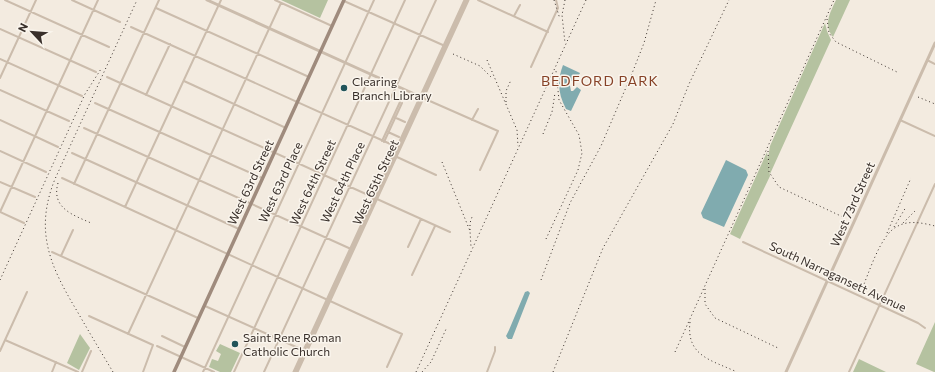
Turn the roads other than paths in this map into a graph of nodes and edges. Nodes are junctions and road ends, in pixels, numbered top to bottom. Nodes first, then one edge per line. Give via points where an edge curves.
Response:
1 (5, 0) edge
2 (36, 0) edge
3 (72, 0) edge
4 (98, 0) edge
5 (160, 0) edge
6 (207, 0) edge
7 (221, 0) edge
8 (275, 0) edge
9 (344, 0) edge
10 (374, 0) edge
11 (405, 0) edge
12 (436, 0) edge
13 (465, 0) edge
14 (468, 0) edge
15 (478, 0) edge
16 (556, 0) edge
17 (281, 3) junction
18 (219, 5) junction
19 (520, 5) dead end
20 (156, 8) junction
21 (93, 10) junction
22 (30, 12) junction
23 (369, 12) junction
24 (514, 16) junction
25 (120, 22) dead end
26 (395, 24) junction
27 (131, 26) dead end
28 (332, 26) junction
29 (270, 28) junction
30 (0, 29) edge
31 (207, 31) junction
32 (548, 32) junction
33 (144, 33) junction
34 (82, 35) junction
35 (420, 35) junction
36 (19, 37) junction
37 (935, 43) edge
38 (170, 44) junction
39 (109, 47) dead end
40 (445, 47) junction
41 (321, 52) junction
42 (258, 54) junction
43 (196, 56) junction
44 (0, 59) edge
45 (70, 60) junction
46 (927, 60) junction
47 (7, 63) junction
48 (346, 63) junction
49 (935, 64) edge
50 (531, 67) dead end
51 (96, 72) dead end
52 (372, 74) junction
53 (108, 77) dead end
54 (309, 77) junction
55 (0, 78) edge
56 (246, 79) junction
57 (184, 81) junction
58 (121, 84) junction
59 (58, 86) junction
60 (397, 86) junction
61 (0, 90) edge
62 (146, 95) junction
63 (82, 96) dead end
64 (422, 97) junction
65 (297, 102) junction
66 (96, 103) dead end
67 (401, 103) dead end
68 (235, 105) junction
69 (172, 107) junction
70 (109, 109) junction
71 (478, 109) dead end
72 (46, 111) junction
73 (322, 114) junction
74 (394, 117) junction
75 (0, 120) edge
76 (472, 120) junction
77 (900, 120) junction
78 (69, 121) dead end
79 (405, 122) dead end
80 (348, 125) junction
81 (84, 128) dead end
82 (286, 128) junction
83 (223, 130) junction
84 (160, 132) junction
85 (388, 132) junction
86 (98, 134) junction
87 (35, 136) junction
88 (935, 136) edge
89 (373, 137) junction
90 (399, 137) dead end
91 (383, 141) junction
92 (58, 147) dead end
93 (399, 148) junction
94 (0, 151) edge
95 (72, 153) dead end
96 (274, 153) junction
97 (211, 155) junction
98 (395, 156) junction
99 (148, 157) junction
100 (86, 159) junction
101 (23, 162) junction
102 (299, 164) junction
103 (480, 170) dead end
104 (46, 172) dead end
105 (436, 175) dead end
106 (325, 176) junction
107 (62, 178) dead end
108 (262, 178) junction
109 (200, 180) junction
110 (0, 182) edge
111 (137, 183) junction
112 (74, 184) junction
113 (935, 184) edge
114 (12, 187) junction
115 (350, 187) junction
116 (35, 197) dead end
117 (376, 199) junction
118 (251, 203) junction
119 (188, 206) junction
120 (126, 207) junction
121 (0, 212) edge
122 (275, 215) junction
123 (421, 219) junction
124 (24, 223) dead end
125 (301, 226) junction
126 (435, 226) junction
127 (239, 229) junction
128 (73, 230) dead end
129 (176, 230) junction
130 (450, 232) dead end
131 (326, 238) junction
132 (742, 242) dead end
133 (408, 247) dead end
134 (352, 249) junction
135 (52, 252) dead end
136 (227, 254) junction
137 (61, 256) junction
138 (252, 265) junction
139 (412, 275) dead end
140 (278, 277) junction
141 (828, 281) junction
142 (303, 289) junction
143 (27, 292) dead end
144 (147, 294) junction
145 (329, 300) junction
146 (880, 305) junction
147 (204, 306) junction
148 (89, 316) dead end
149 (228, 316) junction
150 (198, 318) junction
151 (254, 328) junction
152 (925, 328) dead end
153 (128, 334) junction
154 (162, 336) dead end
155 (5, 340) junction
156 (279, 340) junction
157 (157, 346) dead end
158 (495, 346) dead end
159 (185, 347) junction
160 (91, 350) dead end
161 (0, 351) edge
162 (305, 351) junction
163 (181, 357) junction
164 (56, 362) junction
165 (387, 367) dead end
166 (204, 368) junction
167 (52, 372) edge
168 (78, 372) edge
169 (82, 372) edge
170 (142, 372) edge
171 (174, 372) edge
172 (202, 372) edge
173 (214, 372) edge
174 (234, 372) edge
175 (264, 372) edge
176 (294, 372) edge
177 (297, 372) edge
178 (487, 372) edge
179 (786, 372) edge
180 (850, 372) edge

1 - 22 street
2 - 22 street
3 - 21 street
4 - 21 street
5 - 20 street
6 - 18 street
7 - 18 street
8 - 17 street
9 - 23 street
9 - 28 main road, West 63rd Street
10 - 23 street, West 63rd Place
11 - 26 street, West 64th Street
12 - 35 street, West 64th Place
13 - 40 street, West 65th Street
14 - 40 street, West 65th Street
15 - 24 street
16 - 32 street via 558,8
17 - 28 street
17 - 29 street
18 - 29 street
18 - 31 street
19 - 24 street
20 - 31 street
20 - 33 street
21 - 25 street
21 - 34 street
22 - 34 street
22 - 36 street
23 - 26 street
23 - 48 street, West 63rd Place
24 - 32 street
26 - 35 street
26 - 52 street, West 64th Street
27 - 33 street
28 - 41 main road, West 63rd Street
29 - 41 street
29 - 42 street
30 - 36 street
31 - 42 street
31 - 43 street
32 - 50 street
33 - 38 street
33 - 58 street
34 - 39 street
34 - 45 street
35 - 40 street
35 - 60 street, West 64th Place
36 - 45 street
36 - 47 street
37 - 46 street, West 73rd Street
38 - 43 street
38 - 62 street
40 - 64 street, West 65th Street
41 - 48 street
41 - 54 main road, West 63rd Street
42 - 54 street
42 - 56 street
43 - 56 street
43 - 57 street
44 - 47 street
45 - 51 street
45 - 59 street
46 - 49 street
46 - 77 street, West 73rd Street
47 - 55 street
47 - 59 street
48 - 52 street
48 - 73 street, West 63rd Place
52 - 60 street
52 - 80 street, West 64th Street
53 - 58 street
54 - 65 main road, West 63rd Street
56 - 65 street
56 - 68 street
57 - 68 street
57 - 69 street
58 - 62 street
58 - 70 street
59 - 63 street
59 - 72 street
60 - 64 street
60 - 89 street, West 64th Place
61 - 72 street
62 - 69 street
64 - 76 street
64 - 93 street, West 65th Street
65 - 73 street
65 - 82 main road, West 63rd Street
66 - 70 street
67 - 74 street
68 - 82 street
68 - 83 street
69 - 83 street
69 - 84 street
70 - 84 street
70 - 86 street
71 - 76 street
72 - 78 street
72 - 87 street
73 - 80 street
73 - 102 street, West 63rd Place
74 - 79 street
74 - 85 street
75 - 87 street
76 - 103 street via 498,131
77 - 88 street
77 - 141 street, West 73rd Street
80 - 89 street
80 - 106 street, West 64th Street
81 - 86 street
82 - 96 main road, West 63rd Street
83 - 96 street
83 - 97 street
84 - 97 street
84 - 99 street
85 - 90 street
85 - 91 street
86 - 99 street
86 - 100 street
87 - 92 street
87 - 101 street
89 - 91 street
89 - 115 street, West 64th Place
91 - 93 street
93 - 98 street, West 65th Street
94 - 101 street
95 - 100 street
96 - 102 street
96 - 108 main road, West 63rd Street
97 - 108 street
97 - 109 street
98 - 105 street
98 - 117 street, West 65th Street
99 - 109 street
99 - 111 street
100 - 111 street
100 - 112 street
101 - 104 street
101 - 114 street
102 - 106 street
102 - 122 street, West 63rd Place
106 - 115 street
106 - 125 street, West 64th Street
107 - 112 street
108 - 118 main road, West 63rd Street
109 - 118 street
109 - 119 street
110 - 114 street
111 - 119 street
111 - 120 street
112 - 120 street
113 - 146 street
114 - 116 street
114 - 121 street
115 - 117 street
115 - 131 street, West 64th Place
117 - 123 street
117 - 134 street, West 65th Street
118 - 122 street
118 - 127 main road, West 63rd Street
119 - 127 street
119 - 129 street
120 - 129 street
121 - 124 street
122 - 125 street
122 - 138 street, West 63rd Place
123 - 126 street
123 - 133 street
125 - 131 street
125 - 140 street, West 64th Street
126 - 130 street
126 - 139 street
127 - 136 main road, West 63rd Street
128 - 137 street
129 - 136 street
129 - 144 street
131 - 134 street
131 - 142 street, West 64th Place
132 - 141 street, South Narragansett Avenue
134 - 145 street, West 65th Street
135 - 137 street
136 - 138 street
136 - 147 main road, West 63rd Street
137 - 144 street
138 - 140 street
138 - 149 street, West 63rd Place
140 - 142 street
140 - 151 street, West 64th Street
141 - 146 street, South Narragansett Avenue
141 - 179 street, West 73rd Street
142 - 145 street
142 - 156 street, West 64th Place
143 - 155 street
144 - 150 street
144 - 153 street
145 - 162 street, West 65th Street
145 - 165 street via 402,334
146 - 152 street, South Narragansett Avenue
146 - 180 street
147 - 149 street
147 - 150 main road, West 63rd Street
148 - 153 street
149 - 151 street
149 - 166 street, West 63rd Place
150 - 159 main road, West 63rd Street
151 - 156 street
151 - 174 street, West 64th Street
153 - 170 street via 153,345
154 - 159 street
155 - 161 street
155 - 164 street
156 - 162 street
156 - 175 street, West 64th Place
157 - 163 street
158 - 178 street
159 - 163 main road, West 63rd Street
160 - 169 street
162 - 176 street, West 65th Street
162 - 177 street, West 65th Street
163 - 166 street
163 - 171 main road, West 63rd Street
164 - 167 street
164 - 168 street
166 - 172 street, West 63rd Place
166 - 173 street

